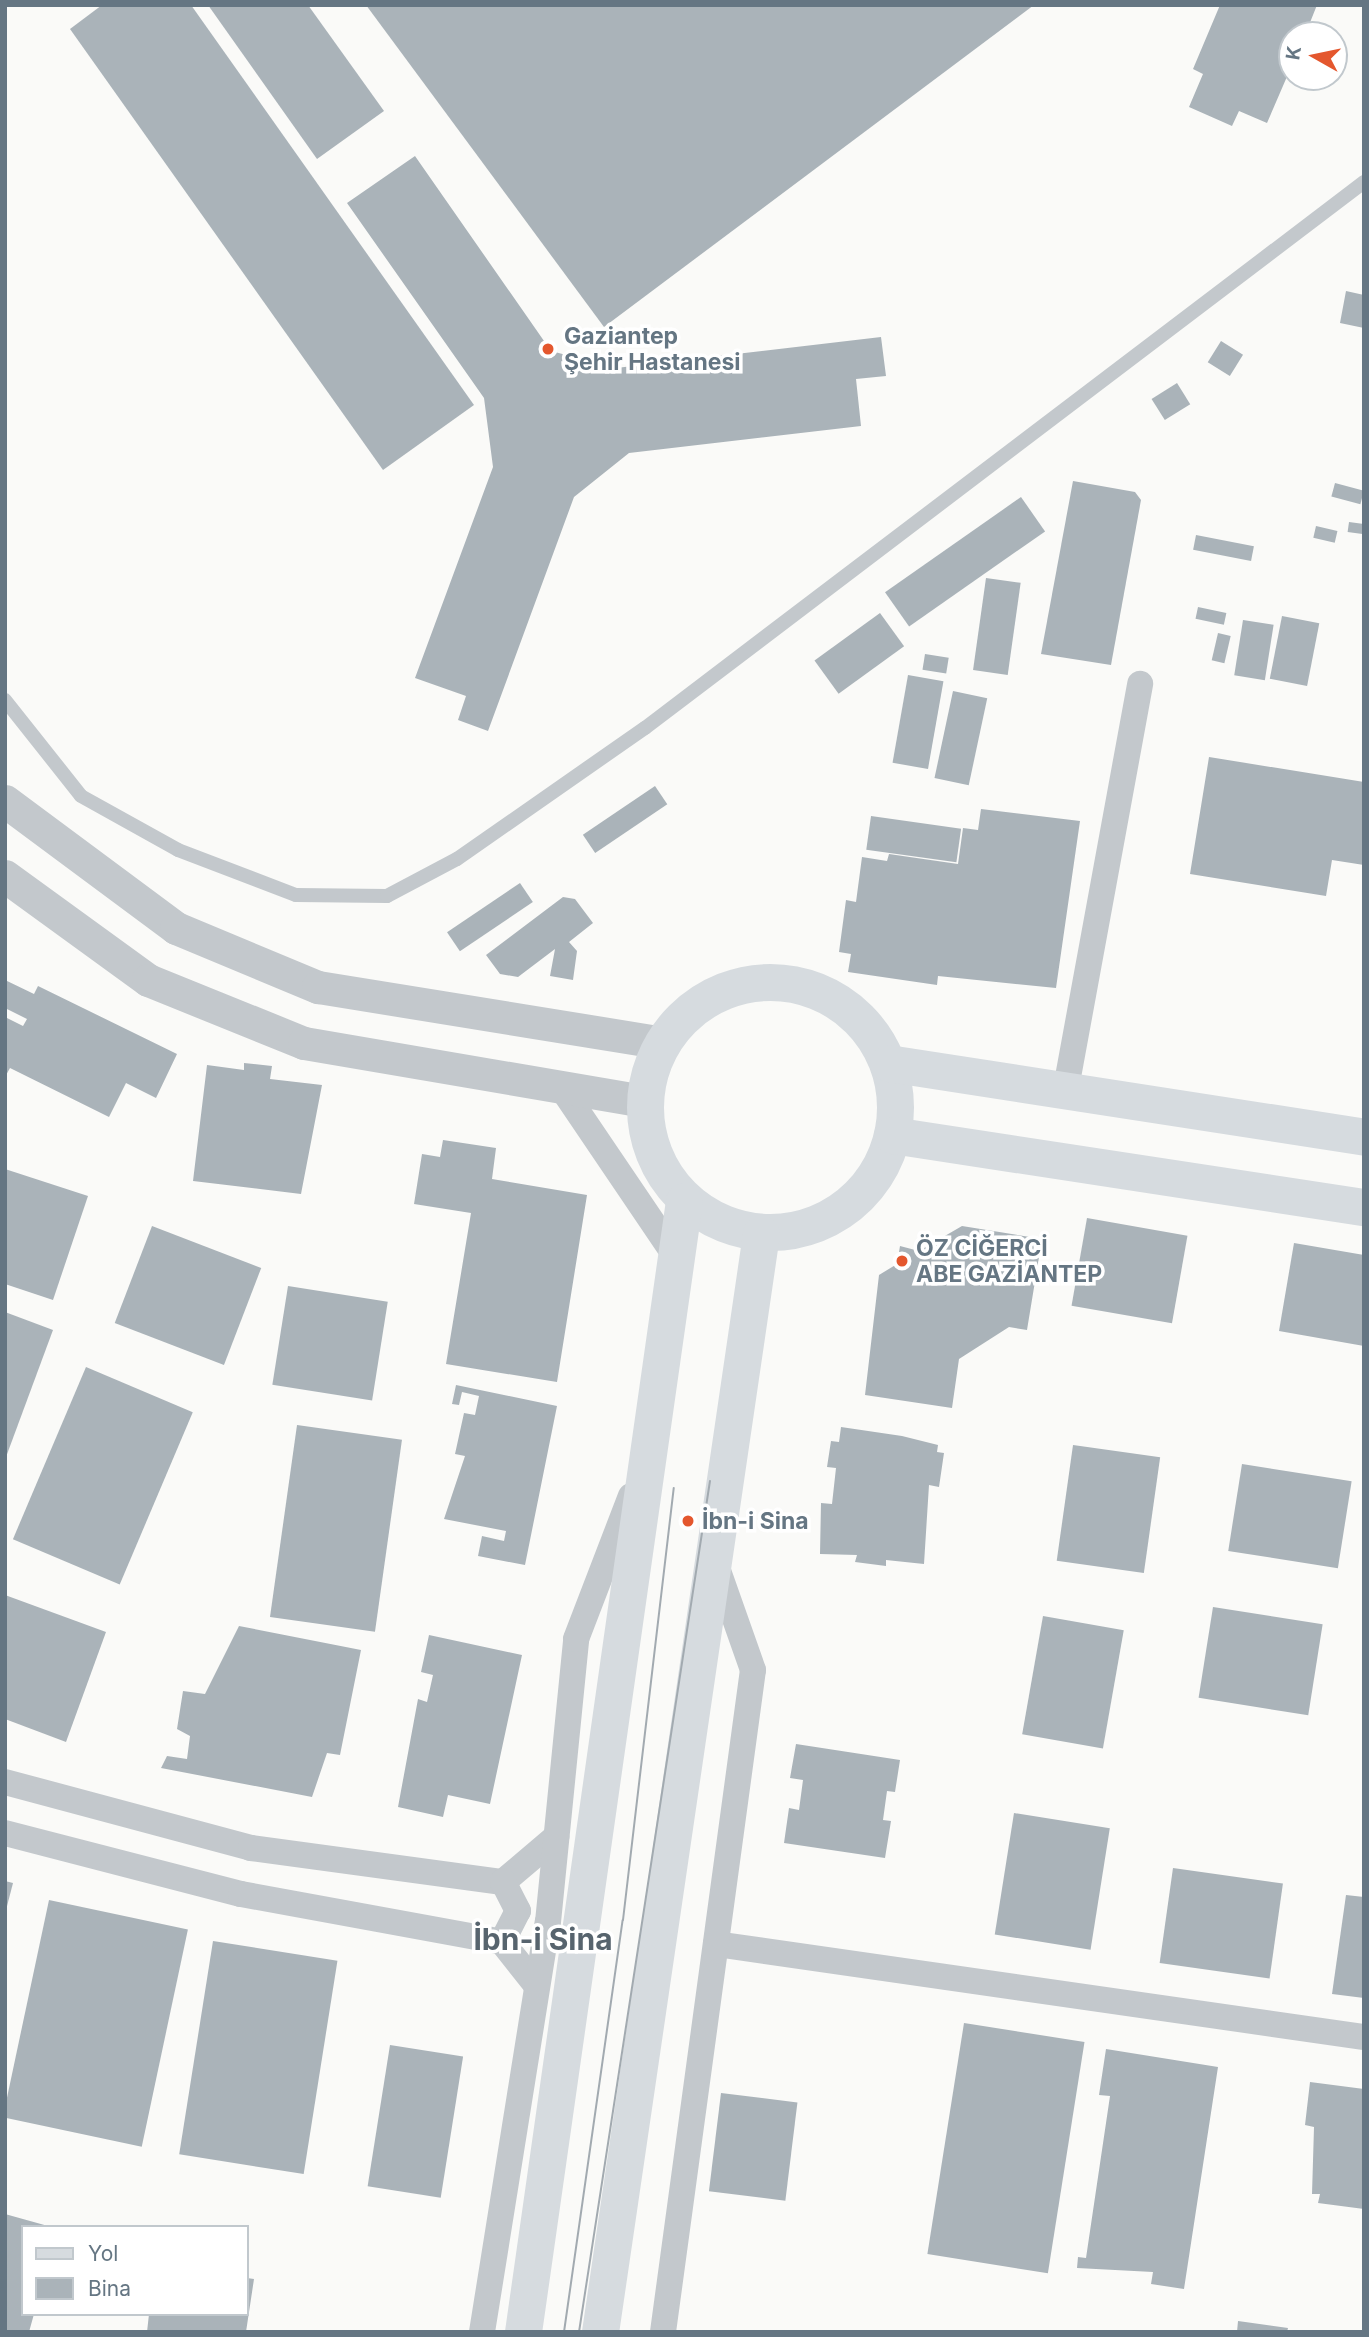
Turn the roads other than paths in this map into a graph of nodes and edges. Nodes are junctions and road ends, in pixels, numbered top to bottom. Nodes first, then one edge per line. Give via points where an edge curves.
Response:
1 (1364, 183) edge
2 (1140, 684) dead end
3 (5, 700) edge
4 (5, 801) edge
5 (5, 876) edge
6 (663, 1043) junction
7 (888, 1063) junction
8 (1066, 1088) junction
9 (563, 1090) junction
10 (645, 1101) junction
11 (892, 1135) junction
12 (1364, 1137) edge
13 (684, 1200) junction
14 (1364, 1207) edge
15 (761, 1234) junction
16 (676, 1257) junction
17 (650, 1448) junction
18 (711, 1550) junction
19 (5, 1783) edge
20 (5, 1833) edge
21 (556, 1837) junction
22 (503, 1882) junction
23 (502, 1942) junction
24 (716, 1944) junction
25 (537, 1986) junction
26 (1364, 2037) edge
27 (482, 2332) edge
28 (523, 2332) edge
29 (600, 2332) edge
30 (663, 2332) edge

1 - 3 lane via 645,729 457,859 387,896 296,895 178,850 81,796
2 - 8 street
4 - 6 street via 176,928 318,986
5 - 9 street via 148,979 304,1043
6 - 7 main road via 681,1018 713,994 752,982 792,983 831,996 864,1023
6 - 10 main road
7 - 8 main road
7 - 11 main road via 896,1101
8 - 12 main road
9 - 10 street
9 - 16 street
10 - 13 main road via 646,1130 659,1169
11 - 14 main road
11 - 15 main road via 873,1182 842,1212 803,1230
13 - 15 main road via 712,1219
13 - 16 main road
15 - 18 main road
16 - 17 main road
17 - 21 street via 576,1639
17 - 28 main road
18 - 24 street via 753,1670
18 - 29 main road
19 - 22 street via 251,1848
20 - 23 street via 181,1881
21 - 22 street
21 - 25 street
22 - 23 street via 518,1911
23 - 25 street
24 - 26 street
24 - 30 street
25 - 27 street

